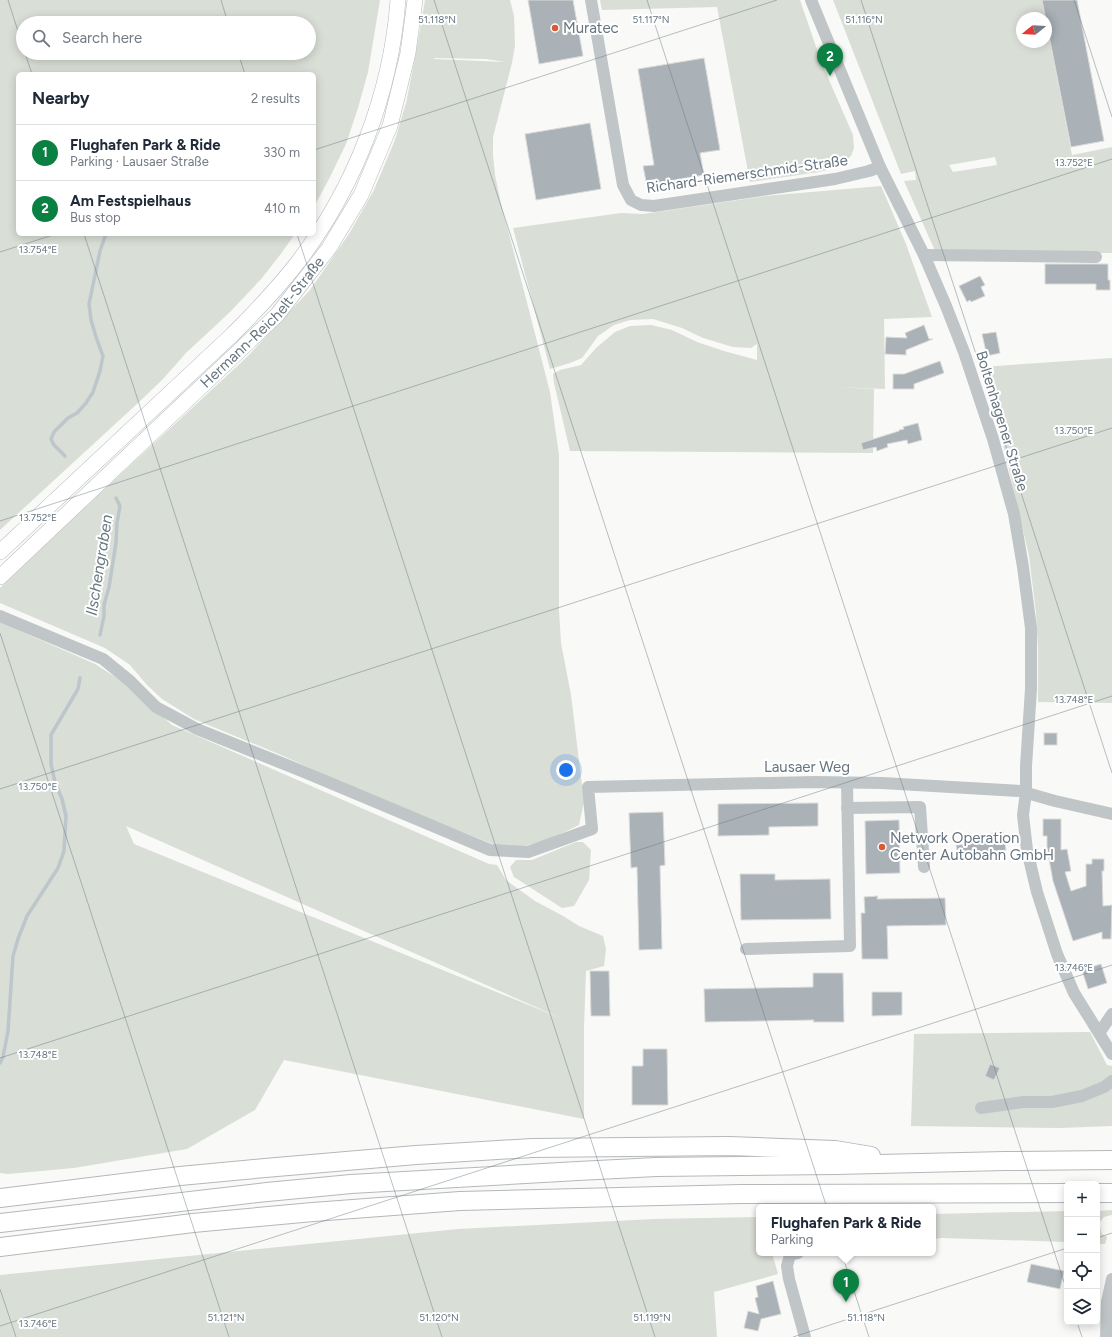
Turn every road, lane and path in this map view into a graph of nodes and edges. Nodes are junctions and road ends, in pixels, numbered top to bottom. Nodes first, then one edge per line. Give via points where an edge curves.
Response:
1 (398, 0) edge
2 (415, 0) edge
3 (591, 0) edge
4 (811, 0) edge
5 (880, 167) junction
6 (316, 235) edge
7 (315, 236) edge
8 (924, 255) junction
9 (1096, 256) dead end
10 (0, 552) edge
11 (0, 577) edge
12 (0, 616) edge
13 (847, 783) junction
14 (1026, 792) junction
15 (847, 808) junction
16 (1112, 814) edge
17 (924, 867) dead end
18 (746, 949) dead end
19 (1112, 1014) edge
20 (1098, 1032) junction
21 (1112, 1054) edge
22 (1112, 1081) edge
23 (981, 1108) dead end
24 (1112, 1160) edge
25 (909, 1163) junction
26 (0, 1185) edge
27 (1064, 1193) edge
28 (1100, 1193) edge
29 (1112, 1193) edge
30 (35, 1194) junction
31 (0, 1198) edge
32 (0, 1223) edge
33 (0, 1247) edge
34 (790, 1256) edge
35 (1112, 1279) edge
36 (804, 1337) edge
37 (1106, 1337) edge

1 - 6 main road, Hermann-Reichelt-Straße via 391,52 373,121 344,188
2 - 11 main road, Hermann-Reichelt-Straße via 408,53 390,126 361,195 329,248 277,315
3 - 5 street, Richard-Riemerschmid-Straße via 623,185 631,200 641,205 654,206 835,179
4 - 5 street, Boltenhagener Straße
5 - 8 street, Boltenhagener Straße
7 - 10 main road, Hermann-Reichelt-Straße via 298,262 265,302
8 - 9 street
8 - 14 street, Boltenhagener Straße via 964,352 993,439 1014,514 1031,628
12 - 13 street, Lausaer Weg via 103,659 156,707 196,729 490,850 528,852 592,829 588,787
13 - 14 street, Lausaer Weg
13 - 15 street
14 - 16 street
14 - 20 street, Boltenhagener Straße via 1023,815 1031,872 1065,974
15 - 17 street via 920,807
15 - 18 street via 850,946
19 - 20 street
20 - 21 street, Boltenhagener Straße
22 - 23 street via 1082,1096 1052,1102 1023,1102
24 - 25 highway
25 - 30 highway via 835,1150 812,1149 729,1146 532,1148 416,1155 180,1176
25 - 32 highway via 648,1168 351,1184
26 - 30 highway
27 - 33 highway via 741,1194 460,1201 193,1223
28 - 29 highway
30 - 31 highway
34 - 36 street via 787,1266 789,1279
35 - 37 street via 1107,1302

